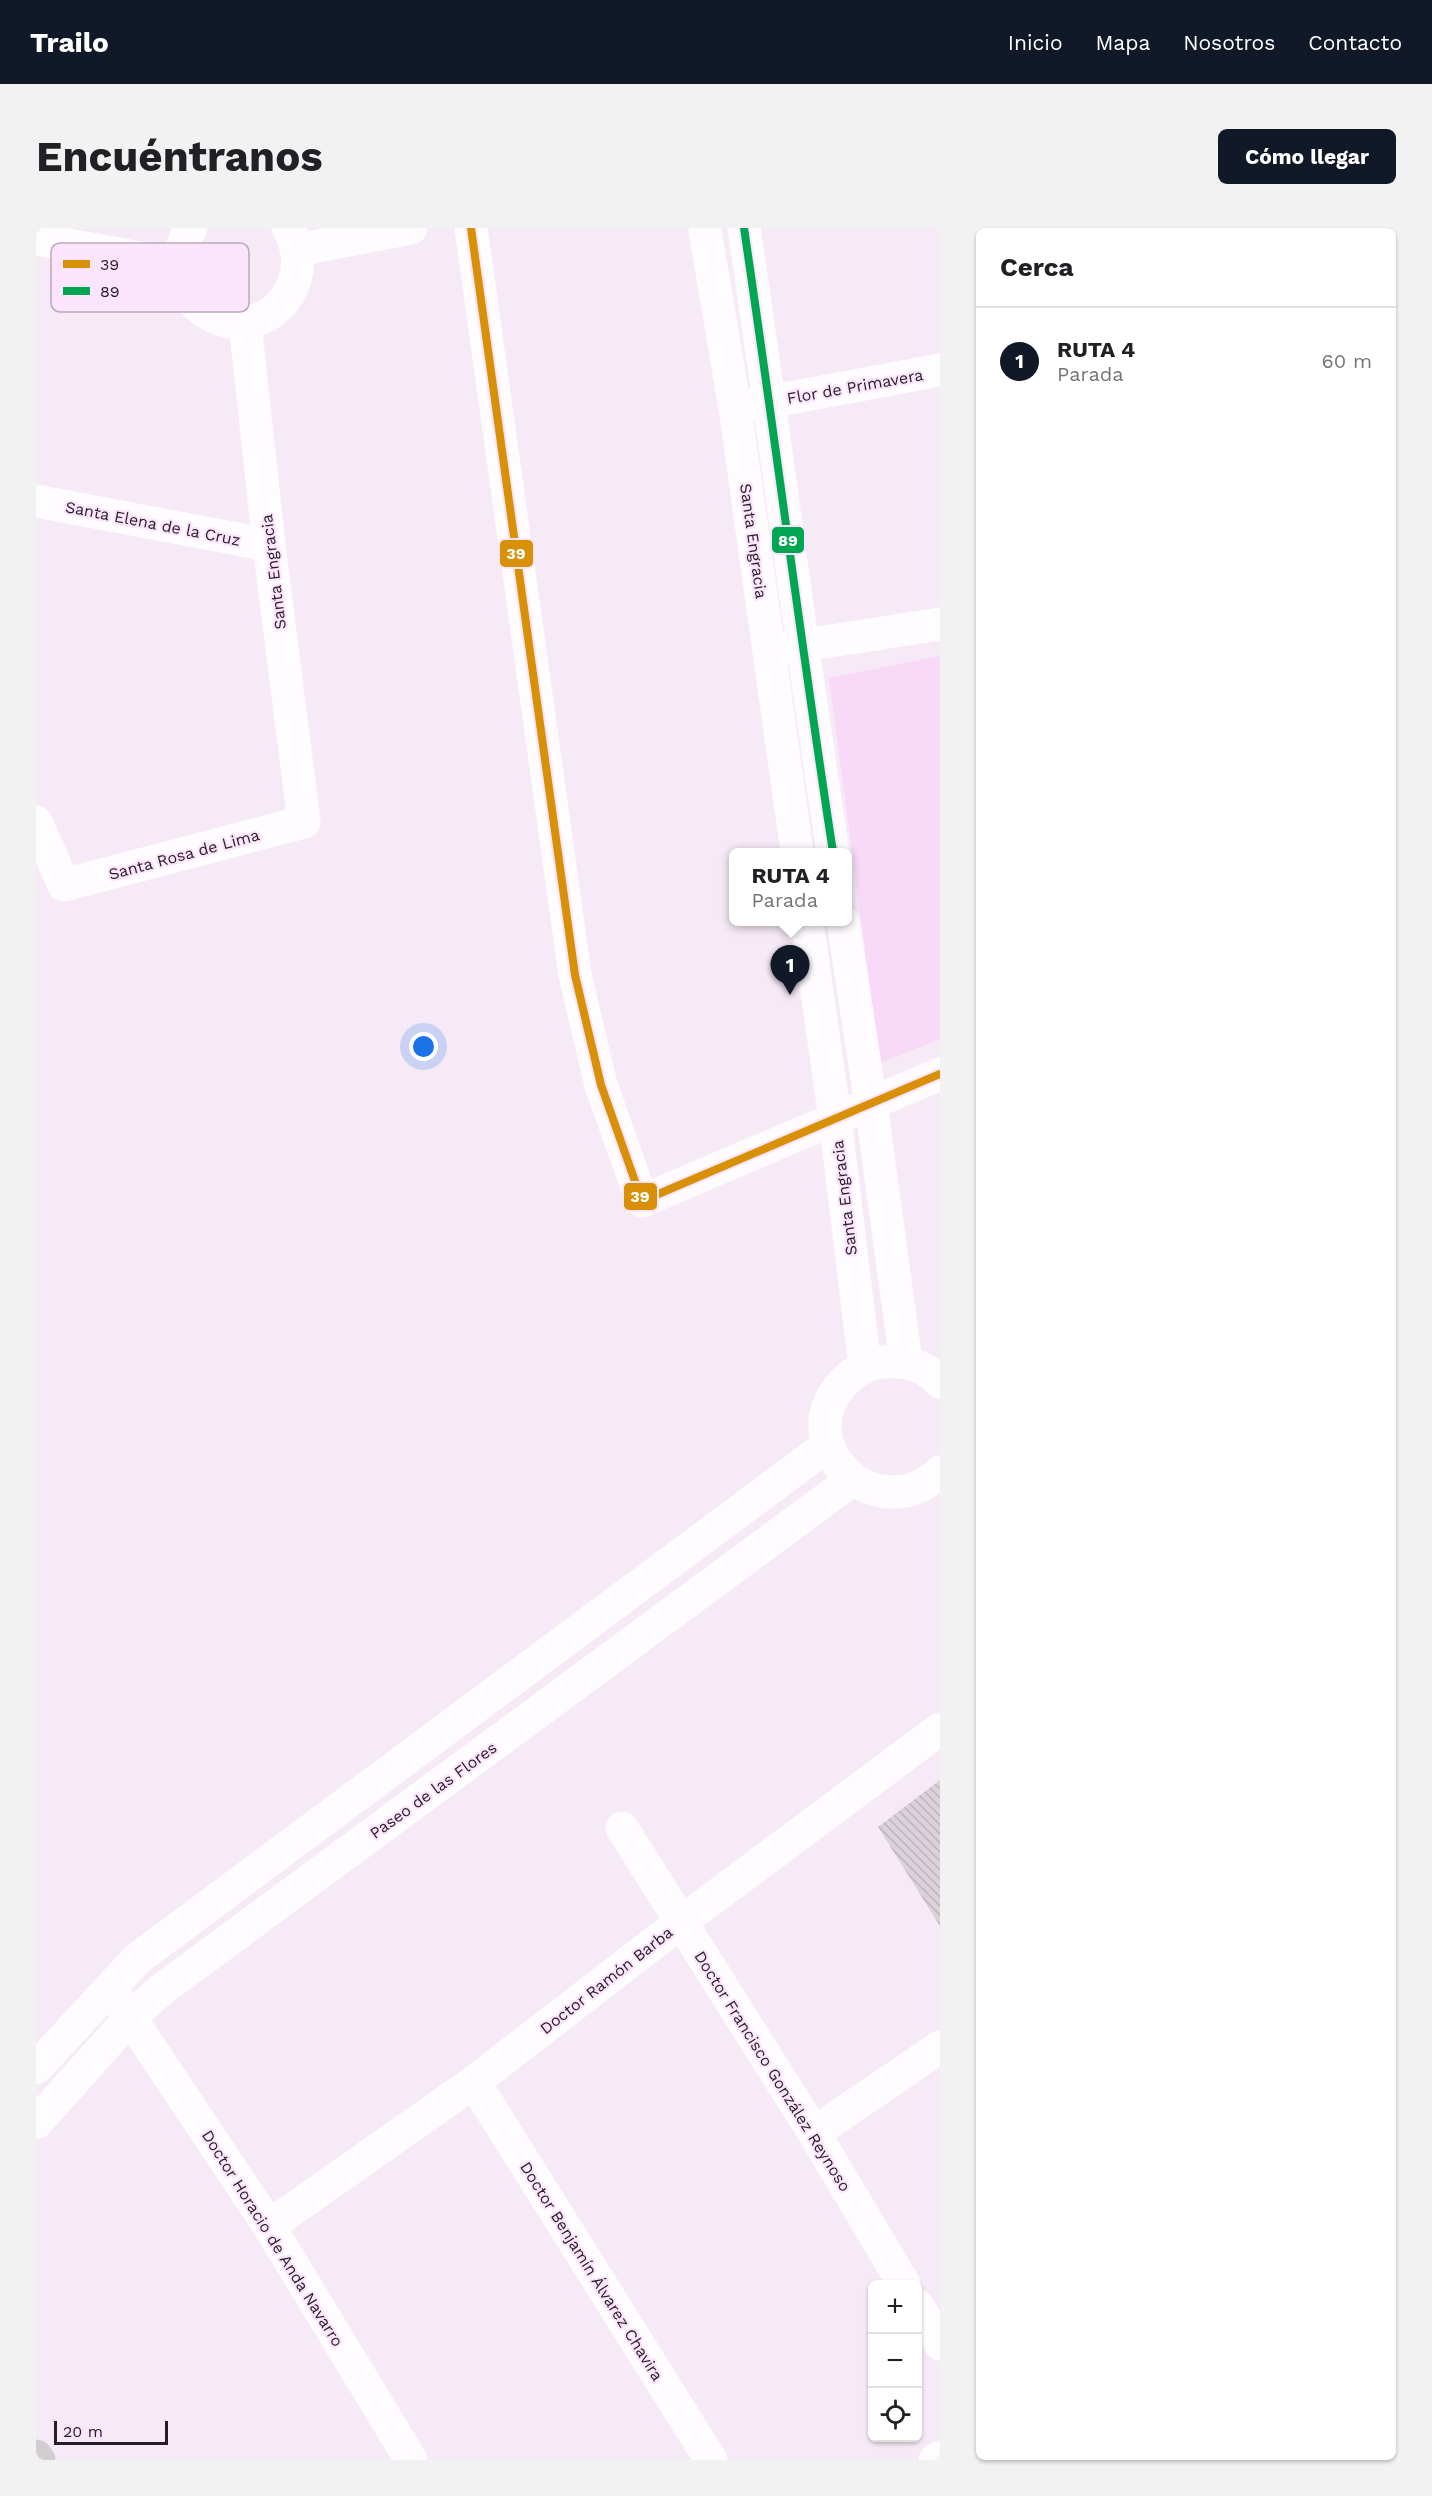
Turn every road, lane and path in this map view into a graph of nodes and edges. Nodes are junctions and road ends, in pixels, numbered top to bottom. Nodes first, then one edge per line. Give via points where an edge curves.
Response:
1 (191, 228) edge
2 (411, 228) edge
3 (471, 228) edge
4 (744, 228) edge
5 (711, 229) edge
6 (36, 239) edge
7 (292, 239) edge
8 (58, 243) edge
9 (183, 243) edge
10 (207, 312) edge
11 (245, 323) junction
12 (940, 370) edge
13 (770, 402) junction
14 (735, 408) junction
15 (36, 501) edge
16 (269, 545) junction
17 (940, 624) edge
18 (801, 646) junction
19 (769, 651) junction
20 (36, 822) edge
21 (304, 822) joint
22 (796, 848) edge
23 (832, 848) edge
24 (808, 926) edge
25 (844, 926) edge
26 (940, 1074) edge
27 (871, 1104) junction
28 (835, 1118) junction
29 (906, 1362) junction
30 (865, 1367) junction
31 (940, 1382) edge
32 (828, 1445) junction
33 (940, 1472) edge
34 (852, 1480) junction
35 (940, 1728) edge
36 (622, 1828) dead end
37 (681, 1922) junction
38 (109, 1988) junction
39 (130, 2018) junction
40 (940, 2047) edge
41 (36, 2068) edge
42 (474, 2082) junction
43 (36, 2123) edge
44 (814, 2133) junction
45 (268, 2226) junction
46 (902, 2280) edge
47 (922, 2313) edge
48 (940, 2344) edge
49 (36, 2456) edge
50 (940, 2457) edge
51 (39, 2460) edge
52 (411, 2460) edge
53 (711, 2460) edge
54 (935, 2460) edge

1 - 9 street
2 - 7 street
3 - 28 street via 575,975 601,1085 642,1201
4 - 13 street, Santa Engracia
5 - 14 street, Santa Engracia
6 - 8 street
7 - 11 street via 297,274 287,298 269,315
10 - 11 street via 221,320
11 - 16 street, Santa Engracia
12 - 13 street, Flor de Primavera
13 - 14 street, Flor de Primavera
13 - 18 street, Santa Engracia
14 - 19 street, Santa Engracia
15 - 16 street, Santa Elena de la Cruz
16 - 21 street, Santa Engracia
17 - 18 street
18 - 19 street
18 - 23 street, Santa Engracia
19 - 22 street, Santa Engracia
20 - 21 street, Santa Rosa de Lima via 64,885
24 - 28 street, Santa Engracia
25 - 27 street
26 - 27 street
27 - 28 street
27 - 29 street
28 - 30 street, Santa Engracia
29 - 30 street via 878,1362
29 - 31 street via 932,1373
30 - 32 street via 853,1373 835,1393 826,1418
32 - 34 street via 837,1465
32 - 38 street via 137,1959
33 - 34 street via 920,1487 897,1493 873,1491
34 - 39 street, Paseo de las Flores via 161,1990
35 - 37 street, Doctor Ramón Barba
36 - 37 street, Doctor Francisco González Reynoso
37 - 42 street, Doctor Ramón Barba
37 - 44 street, Doctor Francisco González Reynoso
38 - 39 street, Doctor Horacio de Anda Navarro
38 - 41 street
39 - 43 street, Paseo de las Flores
39 - 45 street, Doctor Horacio de Anda Navarro
40 - 44 street
42 - 45 street, Doctor Ramón Barba
42 - 53 street, Doctor Benjamín Álvarez Chavira
44 - 46 street, Doctor Francisco González Reynoso
45 - 52 street, Doctor Horacio de Anda Navarro
47 - 48 street
49 - 51 street
50 - 54 street

